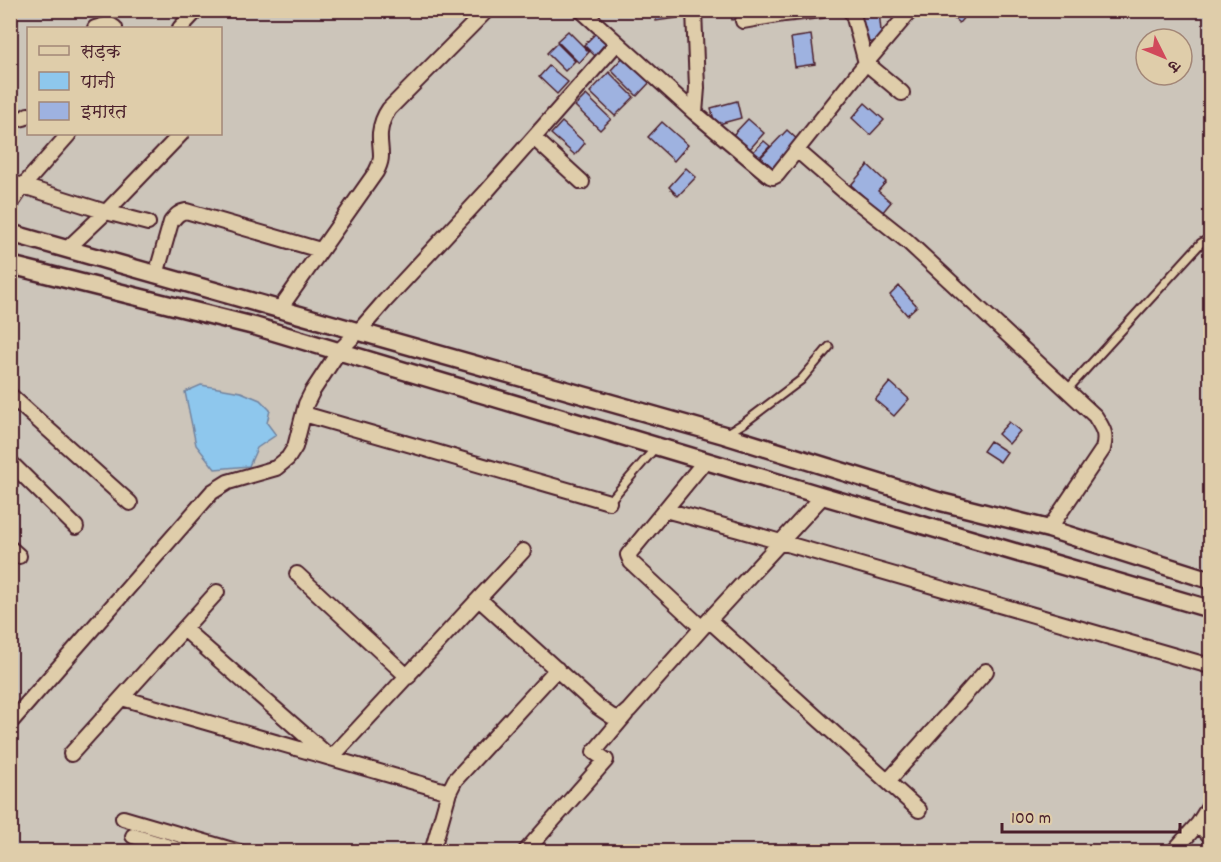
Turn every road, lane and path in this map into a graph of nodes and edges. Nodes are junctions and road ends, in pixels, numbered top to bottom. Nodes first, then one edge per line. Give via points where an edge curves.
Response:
1 (197, 10) edge
2 (488, 10) edge
3 (694, 10) edge
4 (823, 10) edge
5 (849, 10) edge
6 (911, 10) edge
7 (586, 12) edge
8 (743, 21) dead end
9 (98, 27) edge
10 (114, 27) edge
11 (181, 27) edge
12 (617, 42) junction
13 (866, 63) junction
14 (902, 93) dead end
15 (695, 113) junction
16 (27, 116) edge
17 (10, 121) edge
18 (68, 135) edge
19 (180, 135) edge
20 (534, 138) junction
21 (798, 151) junction
22 (582, 182) dead end
23 (17, 184) edge
24 (10, 205) edge
25 (106, 212) junction
26 (148, 223) dead end
27 (10, 233) edge
28 (1210, 238) edge
29 (67, 249) junction
30 (320, 250) junction
31 (11, 266) edge
32 (156, 275) junction
33 (279, 310) junction
34 (358, 332) junction
35 (829, 347) dead end
36 (339, 351) junction
37 (1067, 390) junction
38 (10, 395) edge
39 (304, 414) junction
40 (724, 435) junction
41 (656, 446) junction
42 (705, 461) junction
43 (10, 462) edge
44 (823, 496) junction
45 (609, 502) joint
46 (130, 503) dead end
47 (665, 510) junction
48 (76, 527) dead end
49 (1049, 529) junction
50 (781, 542) junction
51 (523, 551) dead end
52 (297, 574) dead end
53 (1208, 579) edge
54 (217, 592) dead end
55 (479, 599) junction
56 (1204, 607) edge
57 (705, 624) junction
58 (184, 629) junction
59 (1210, 666) edge
60 (556, 669) junction
61 (986, 671) dead end
62 (408, 677) junction
63 (122, 698) junction
64 (629, 710) junction
65 (10, 723) edge
66 (71, 754) dead end
67 (331, 758) junction
68 (888, 781) junction
69 (449, 792) junction
70 (1210, 805) edge
71 (919, 810) dead end
72 (123, 818) dead end
73 (1198, 824) junction
74 (133, 836) dead end
75 (1210, 836) edge
76 (186, 852) edge
77 (239, 852) edge
78 (432, 852) edge
79 (525, 852) edge
80 (1173, 852) edge

1 - 11 street
2 - 30 street via 389,109 380,131 381,163
3 - 15 street
4 - 8 street
5 - 13 street
6 - 13 street
7 - 12 street
9 - 10 street
12 - 15 street
12 - 20 street
13 - 14 street
13 - 21 street
15 - 21 street via 770,177 777,175
16 - 17 street
18 - 23 street
19 - 25 street
20 - 22 street
20 - 34 street
21 - 37 street via 907,241
23 - 24 street
23 - 25 street
25 - 26 street
25 - 29 street
27 - 29 street
28 - 37 lane via 1201,243
29 - 32 street
30 - 32 street via 181,211 171,222
30 - 33 street
31 - 36 street
32 - 33 street
33 - 34 street
34 - 36 street
34 - 40 street
35 - 40 lane via 801,380
36 - 39 street via 312,392
36 - 41 street
37 - 49 street via 1095,416 1106,437 1103,449
38 - 46 street
39 - 45 street
39 - 65 street via 288,458 276,468 228,482 212,492
40 - 49 street via 941,502
41 - 42 street
41 - 45 lane
42 - 44 street
42 - 47 street
43 - 48 street
44 - 50 street
44 - 56 street
47 - 50 street
47 - 57 street via 628,555 631,562
49 - 53 street
50 - 57 street
50 - 59 street
51 - 55 street
52 - 62 street
53 - 56 street
54 - 58 street
55 - 60 street
55 - 62 street
57 - 64 street
57 - 68 street
58 - 63 street
58 - 67 street
60 - 64 street via 611,716 620,718
60 - 69 street via 455,780
61 - 68 street
62 - 67 street
63 - 66 street
63 - 67 street
64 - 79 street via 594,752 606,760
67 - 69 street
68 - 71 street
69 - 78 street
70 - 73 street
72 - 77 street
73 - 75 street
73 - 80 street
74 - 76 street

